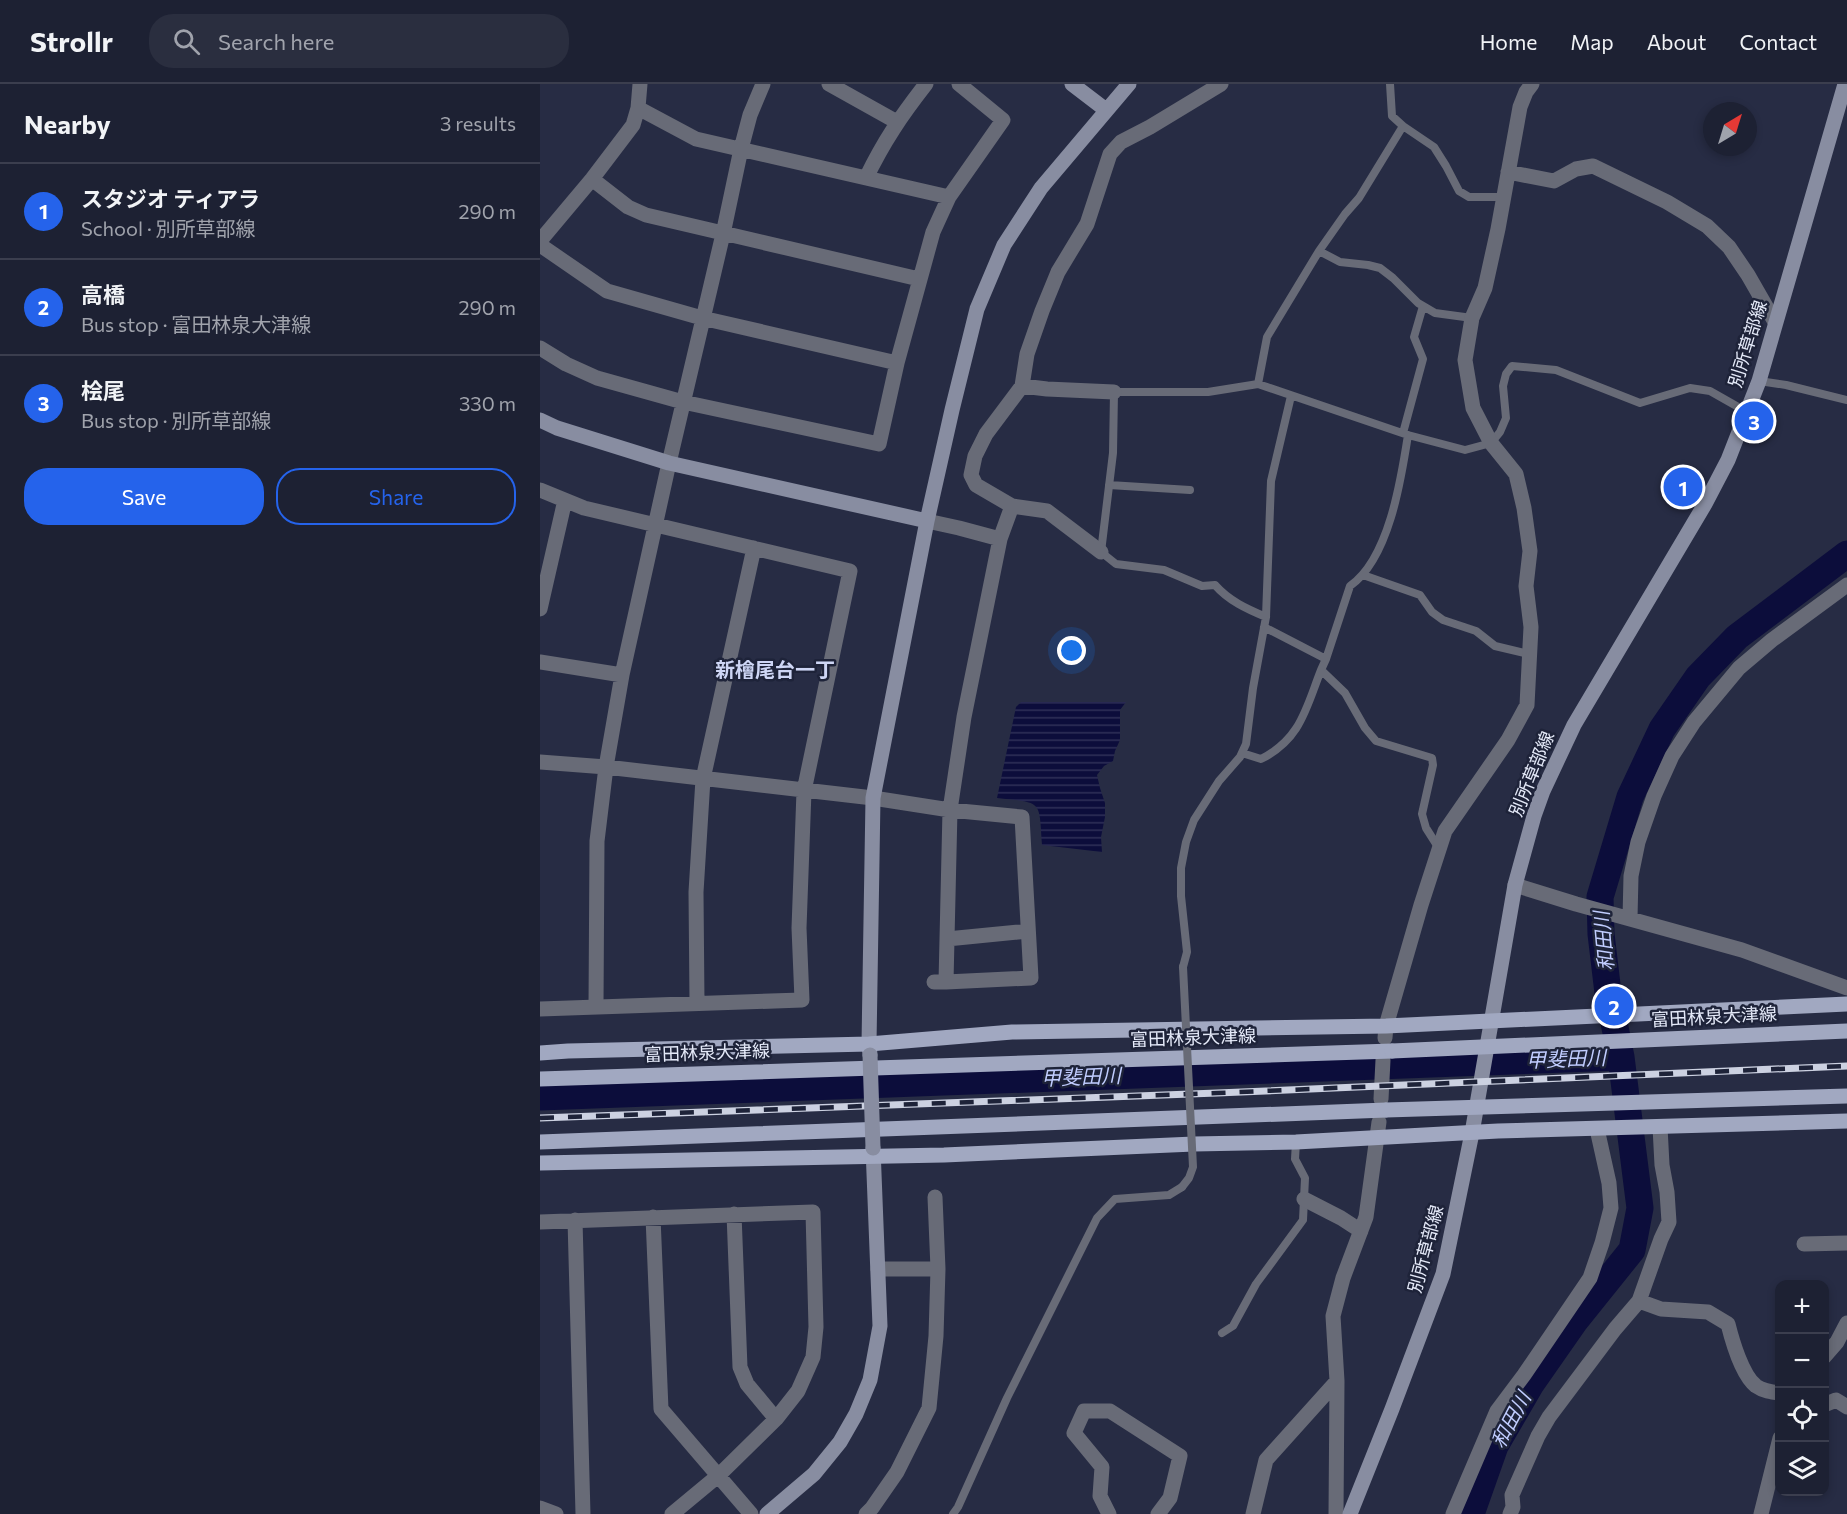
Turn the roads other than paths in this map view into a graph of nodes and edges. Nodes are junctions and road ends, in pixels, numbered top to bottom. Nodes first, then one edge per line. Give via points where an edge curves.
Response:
1 (640, 84) edge
2 (763, 84) edge
3 (829, 84) edge
4 (926, 84) edge
5 (959, 84) edge
6 (1072, 84) edge
7 (1129, 84) edge
8 (1221, 84) edge
9 (1390, 84) edge
10 (1532, 84) edge
11 (1845, 84) edge
12 (638, 108) junction
13 (1106, 110) junction
14 (897, 122) junction
15 (1403, 126) junction
16 (741, 149) junction
17 (1508, 172) junction
18 (866, 178) junction
19 (592, 179) junction
20 (949, 196) junction
21 (1503, 197) junction
22 (723, 234) junction
23 (540, 243) edge
24 (1319, 251) junction
25 (919, 279) junction
26 (1423, 306) junction
27 (702, 318) junction
28 (1472, 318) junction
29 (1775, 322) junction
30 (540, 348) edge
31 (897, 363) junction
32 (1760, 381) junction
33 (1258, 384) junction
34 (1022, 386) junction
35 (1114, 392) junction
36 (1291, 396) junction
37 (1847, 400) edge
38 (683, 402) junction
39 (1747, 412) junction
40 (540, 420) edge
41 (1406, 434) junction
42 (1491, 442) junction
43 (669, 463) junction
44 (1109, 484) junction
45 (540, 490) edge
46 (1190, 490) dead end
47 (565, 500) junction
48 (1012, 506) junction
49 (927, 521) junction
50 (656, 525) junction
51 (1000, 539) junction
52 (754, 548) junction
53 (1101, 552) junction
54 (1363, 574) junction
55 (543, 583) edge
56 (1847, 585) edge
57 (540, 609) edge
58 (1266, 616) junction
59 (1264, 627) junction
60 (1529, 654) junction
61 (1326, 659) junction
62 (540, 663) edge
63 (1321, 670) junction
64 (622, 675) junction
65 (1242, 753) junction
66 (540, 762) edge
67 (606, 767) junction
68 (703, 779) junction
69 (804, 791) junction
70 (873, 798) junction
71 (950, 810) junction
72 (1440, 850) junction
73 (1515, 885) junction
74 (1628, 918) junction
75 (1028, 931) junction
76 (947, 939) junction
77 (1847, 987) edge
78 (697, 1003) junction
79 (1847, 1004) edge
80 (596, 1006) junction
81 (540, 1009) edge
82 (1491, 1021) junction
83 (1847, 1031) edge
84 (1387, 1044) junction
85 (869, 1050) junction
86 (540, 1053) edge
87 (540, 1079) edge
88 (1847, 1096) edge
89 (1382, 1110) junction
90 (1847, 1122) edge
91 (1658, 1127) junction
92 (1601, 1129) junction
93 (1472, 1133) junction
94 (1378, 1138) junction
95 (540, 1142) edge
96 (1296, 1142) junction
97 (873, 1153) junction
98 (540, 1163) edge
99 (935, 1197) dead end
100 (1304, 1199) junction
101 (734, 1214) junction
102 (653, 1217) junction
103 (575, 1220) junction
104 (540, 1222) edge
105 (1361, 1231) junction
106 (1847, 1243) edge
107 (1804, 1244) dead end
108 (878, 1269) junction
109 (938, 1269) junction
110 (1639, 1301) junction
111 (1847, 1323) edge
112 (1222, 1333) dead end
113 (1829, 1351) edge
114 (1337, 1381) junction
115 (1775, 1392) edge
116 (1829, 1403) edge
117 (1847, 1407) edge
118 (776, 1419) junction
119 (1778, 1442) edge
120 (719, 1475) junction
121 (540, 1508) edge
122 (556, 1514) edge
123 (583, 1514) edge
124 (672, 1514) edge
125 (751, 1514) edge
126 (767, 1514) edge
127 (866, 1514) edge
128 (953, 1514) edge
129 (1109, 1514) edge
130 (1158, 1514) edge
131 (1253, 1514) edge
132 (1336, 1514) edge
133 (1350, 1514) edge
134 (1454, 1514) edge
135 (1510, 1514) edge
136 (1761, 1514) edge

1 - 12 street
2 - 16 street
3 - 14 street
4 - 14 street
5 - 20 street via 1003,120
6 - 13 street
7 - 13 street
8 - 34 street via 1121,142 1110,154 1087,224 1058,272 1042,311 1027,354
9 - 15 lane via 1392,116
10 - 17 street via 1520,107
11 - 29 street, 別所草部線
12 - 16 street via 696,140
12 - 19 street via 633,125
13 - 49 street via 1041,188 1004,245 977,309
14 - 18 street
15 - 21 lane via 1434,147 1459,191 1469,197
15 - 24 lane via 1359,198
16 - 18 street
16 - 22 street
17 - 21 street
17 - 29 street via 1554,181 1576,169 1593,166 1667,202 1707,226 1729,247
18 - 20 street
19 - 22 street via 628,207 646,215
19 - 23 street
20 - 25 street
21 - 28 street via 1485,288
22 - 25 street
22 - 27 street
23 - 27 street via 607,291
24 - 26 lane via 1340,262 1380,268
24 - 33 lane via 1267,337
25 - 31 street
26 - 28 lane via 1435,313
26 - 41 lane via 1414,338 1424,359
27 - 31 street
27 - 38 street
28 - 42 street via 1465,360 1473,408
29 - 32 street, 別所草部線
30 - 38 street via 597,378
31 - 38 street via 879,444
32 - 37 lane
32 - 39 street, 別所草部線
33 - 35 lane via 1208,392
33 - 36 lane
34 - 35 street
34 - 48 street via 986,434 971,475 976,485
35 - 44 lane
36 - 41 lane
36 - 58 lane via 1271,482
38 - 43 street
39 - 42 lane via 1710,391 1690,388 1640,403 1556,370 1512,366 1503,386 1506,418
39 - 73 street, 別所草部線 via 1705,504 1560,751 1534,816
40 - 43 street
41 - 42 lane via 1466,450
41 - 54 lane via 1401,480 1390,521 1373,561
42 - 60 street via 1516,474 1524,508 1530,550 1526,586 1531,627
43 - 49 street
43 - 50 street
44 - 46 lane
44 - 53 lane
45 - 47 street
47 - 50 street
47 - 55 street
48 - 51 street
48 - 53 street via 1047,511
49 - 51 street
49 - 70 street
50 - 52 street
50 - 64 street
51 - 71 street via 964,717
52 - 68 street
52 - 69 street via 850,571
53 - 58 lane via 1116,564 1164,570 1202,586 1215,585 1246,609
54 - 60 lane via 1420,595 1443,620 1476,631 1495,646
54 - 61 lane via 1350,586
55 - 57 street
56 - 74 street via 1739,668 1694,722 1672,756 1638,842
58 - 59 lane
59 - 61 lane
59 - 65 lane
60 - 72 street via 1527,705 1508,740 1445,831
61 - 63 lane
62 - 64 street
63 - 65 lane via 1291,737 1261,759
63 - 72 lane via 1345,693 1376,741 1432,758 1422,814
64 - 67 street
65 - 128 lane, bridge via 1218,781 1194,820 1181,868 1194,1167 1190,1178 1169,1195 1115,1199 1097,1218
66 - 67 street
67 - 68 street
67 - 80 street via 597,841
68 - 69 street
68 - 78 street via 696,892
69 - 70 street
69 - 78 street via 799,928 802,1000
70 - 71 street
70 - 85 street
71 - 75 street via 1022,817
71 - 76 street
72 - 84 street via 1421,905
73 - 74 street
73 - 82 street, 別所草部線
74 - 77 street via 1742,950
75 - 76 street
75 - 76 street via 1031,978 940,982
78 - 80 street
79 - 82 main road
80 - 81 street
82 - 84 main road
82 - 93 street, 別所草部線
83 - 84 main road, 富田林泉大津線, bridge
84 - 85 main road via 1012,1032
84 - 87 main road, 富田林泉大津線
84 - 89 street
85 - 86 main road
85 - 97 street, bridge
88 - 89 main road, bridge
89 - 94 street
89 - 95 main road
90 - 91 main road
91 - 92 main road
91 - 110 street via 1670,1222
92 - 93 main road
92 - 134 street via 1611,1208 1590,1278 1497,1411
93 - 94 main road
93 - 133 street, 別所草部線 via 1443,1274
94 - 96 main road
94 - 105 street
96 - 97 main road
96 - 100 lane via 1295,1159 1305,1178
97 - 98 main road
97 - 108 street
99 - 109 street
100 - 105 street
100 - 112 lane via 1303,1220 1256,1284 1233,1326
101 - 102 street
101 - 118 street via 740,1367 747,1384
101 - 118 street via 813,1212 813,1358 798,1391
102 - 103 street
102 - 120 street via 661,1409
103 - 104 street
103 - 123 street
105 - 114 street via 1333,1316
106 - 107 street
108 - 109 street
108 - 126 street via 880,1326 870,1380 856,1414 814,1474
109 - 127 street via 929,1408 897,1472
110 - 115 street via 1661,1308 1708,1312 1728,1324 1739,1360 1754,1384
110 - 135 street via 1549,1417 1512,1495
111 - 113 street
114 - 131 street via 1266,1461
114 - 132 street
116 - 117 street via 1836,1401
118 - 120 street
119 - 136 street
120 - 124 street
120 - 125 street
121 - 122 street
129 - 130 street via 1100,1496 1102,1467 1074,1433 1084,1411 1110,1411 1180,1456 1170,1498

